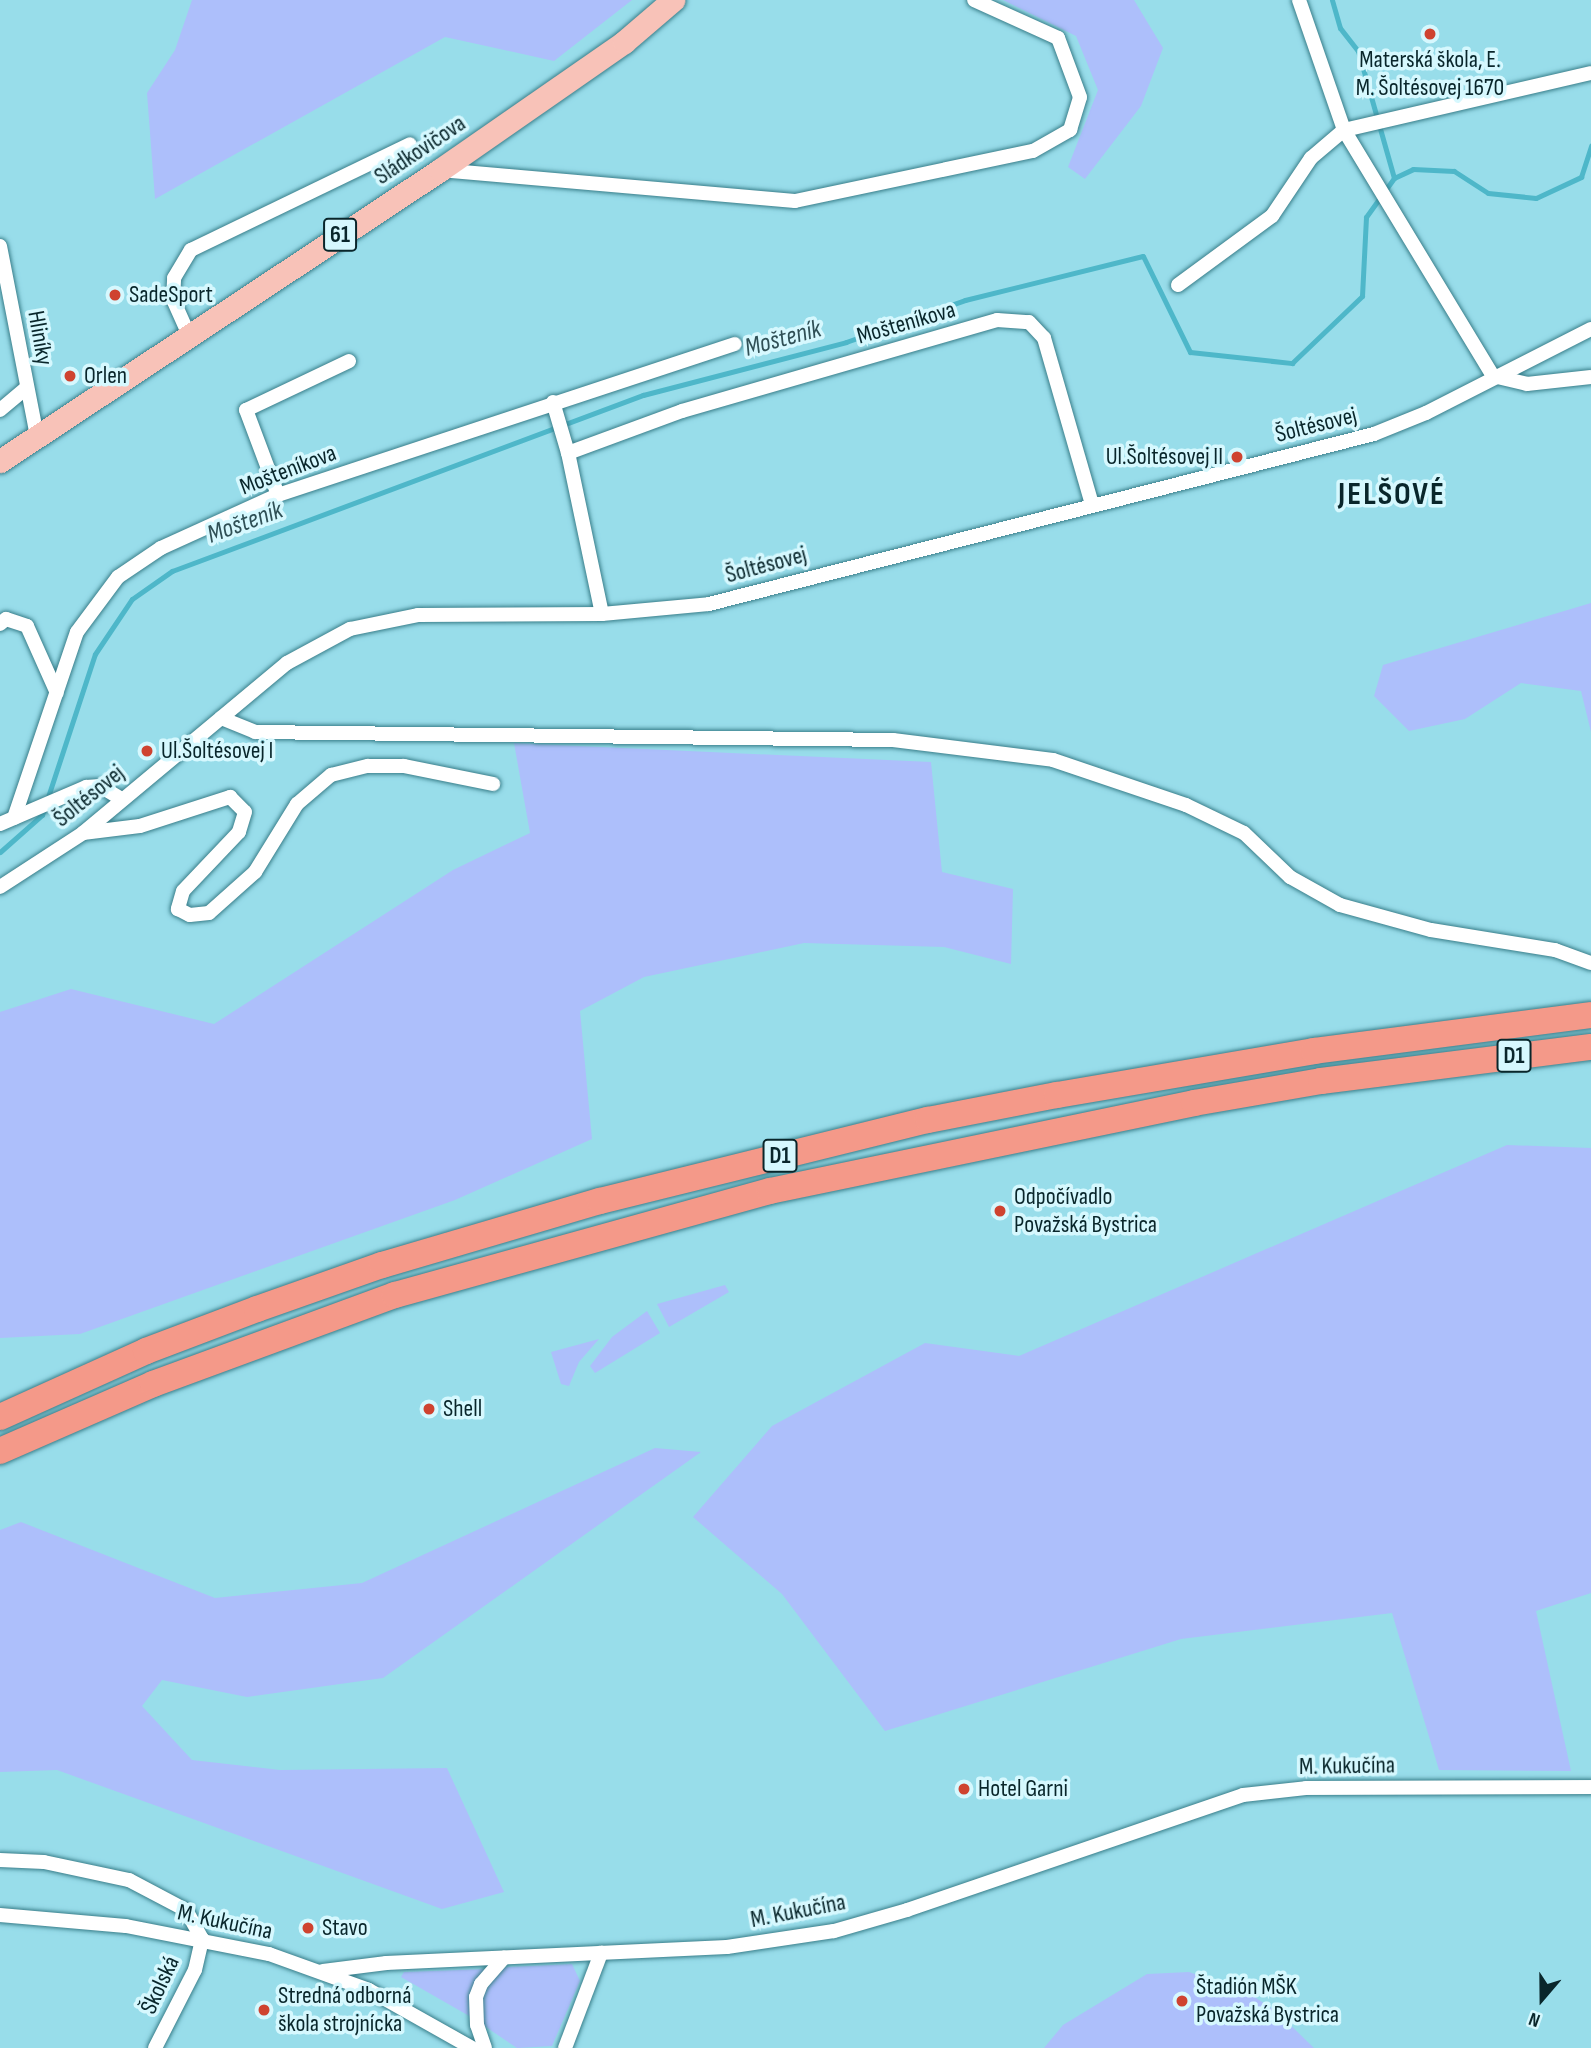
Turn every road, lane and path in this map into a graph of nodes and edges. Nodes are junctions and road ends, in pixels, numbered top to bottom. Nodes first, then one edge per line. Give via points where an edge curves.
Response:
1 (673, 0) edge
2 (974, 0) edge
3 (1300, 0) edge
4 (1591, 73) edge
5 (1344, 130) junction
6 (410, 145) dead end
7 (440, 170) junction
8 (0, 246) edge
9 (1178, 285) dead end
10 (1591, 329) edge
11 (188, 333) junction
12 (735, 344) dead end
13 (349, 361) dead end
14 (1493, 376) junction
15 (1591, 377) edge
16 (26, 388) junction
17 (553, 402) junction
18 (0, 410) edge
19 (37, 437) junction
20 (568, 453) junction
21 (0, 461) edge
22 (278, 495) junction
23 (1092, 504) junction
24 (602, 614) junction
25 (0, 624) edge
26 (57, 693) junction
27 (221, 718) junction
28 (493, 785) dead end
29 (122, 799) junction
30 (7, 821) edge
31 (83, 832) junction
32 (0, 887) edge
33 (1591, 963) edge
34 (1591, 1015) edge
35 (1591, 1047) edge
36 (0, 1417) edge
37 (0, 1451) edge
38 (1591, 1787) edge
39 (0, 1860) edge
40 (0, 1914) edge
41 (202, 1939) junction
42 (601, 1953) junction
43 (503, 1958) junction
44 (323, 1971) junction
45 (155, 2048) edge
46 (472, 2048) edge
47 (485, 2048) edge
48 (565, 2048) edge

1 - 7 main road, Sládkovičova / 61 via 624,42
2 - 7 street via 1058,38 1080,97 1070,130 1032,152 795,201
3 - 5 street
4 - 5 street
5 - 9 street via 1311,158 1272,216
5 - 14 street
6 - 11 street, Sládkovičova via 191,250 177,271 173,300
7 - 11 main road, Sládkovičova / 61
8 - 16 street, Hliníky
10 - 14 street, Šoltésovej
11 - 19 main road, Sládkovičova / 61
12 - 17 street, Mošteníkova
13 - 22 street via 246,410
14 - 15 street via 1527,384
14 - 23 street, Šoltésovej via 1426,414 1374,434
16 - 18 street
16 - 19 street, Hliníky
17 - 20 street
17 - 22 street, Mošteníkova
19 - 21 main road, Sládkovičova / 61
20 - 23 street, Mošteníkova via 682,411 997,320 1029,322 1044,338
20 - 24 street
22 - 26 street, Mošteníkova via 161,548 118,577 77,632
23 - 24 street, Šoltésovej via 709,604
24 - 27 street, Šoltésovej via 418,615 350,629 287,663
25 - 26 street via 6,619 27,626
26 - 30 street, Mošteníkova
27 - 29 street, Šoltésovej
27 - 33 street via 256,732 893,740 1053,760 1185,805 1244,833 1290,877 1339,905 1431,930 1555,950
28 - 31 street via 404,766 368,766 331,775 297,804 255,872 209,913 190,915 178,909 183,891 239,832 244,812 230,797 140,826
29 - 30 street, Mošteníkova via 100,786 86,786
29 - 31 street, Šoltésovej
31 - 32 street, Šoltésovej
34 - 36 highway, D1 via 1314,1051 1057,1095 928,1120 614,1197 382,1265 257,1309 146,1351
35 - 37 highway, D1 via 1207,1100 770,1191 395,1295 153,1384
38 - 42 street, M. Kukučína via 1306,1788 1243,1795 834,1931 726,1947
39 - 41 street via 44,1862 129,1880 186,1910
40 - 41 street, M. Kukučína via 85,1920
41 - 44 street, M. Kukučína
41 - 45 street, Školská via 195,1970
42 - 43 street, M. Kukučína
42 - 48 street
43 - 44 street, M. Kukučína
43 - 47 street via 476,1997 477,2025
44 - 46 street via 391,2001

